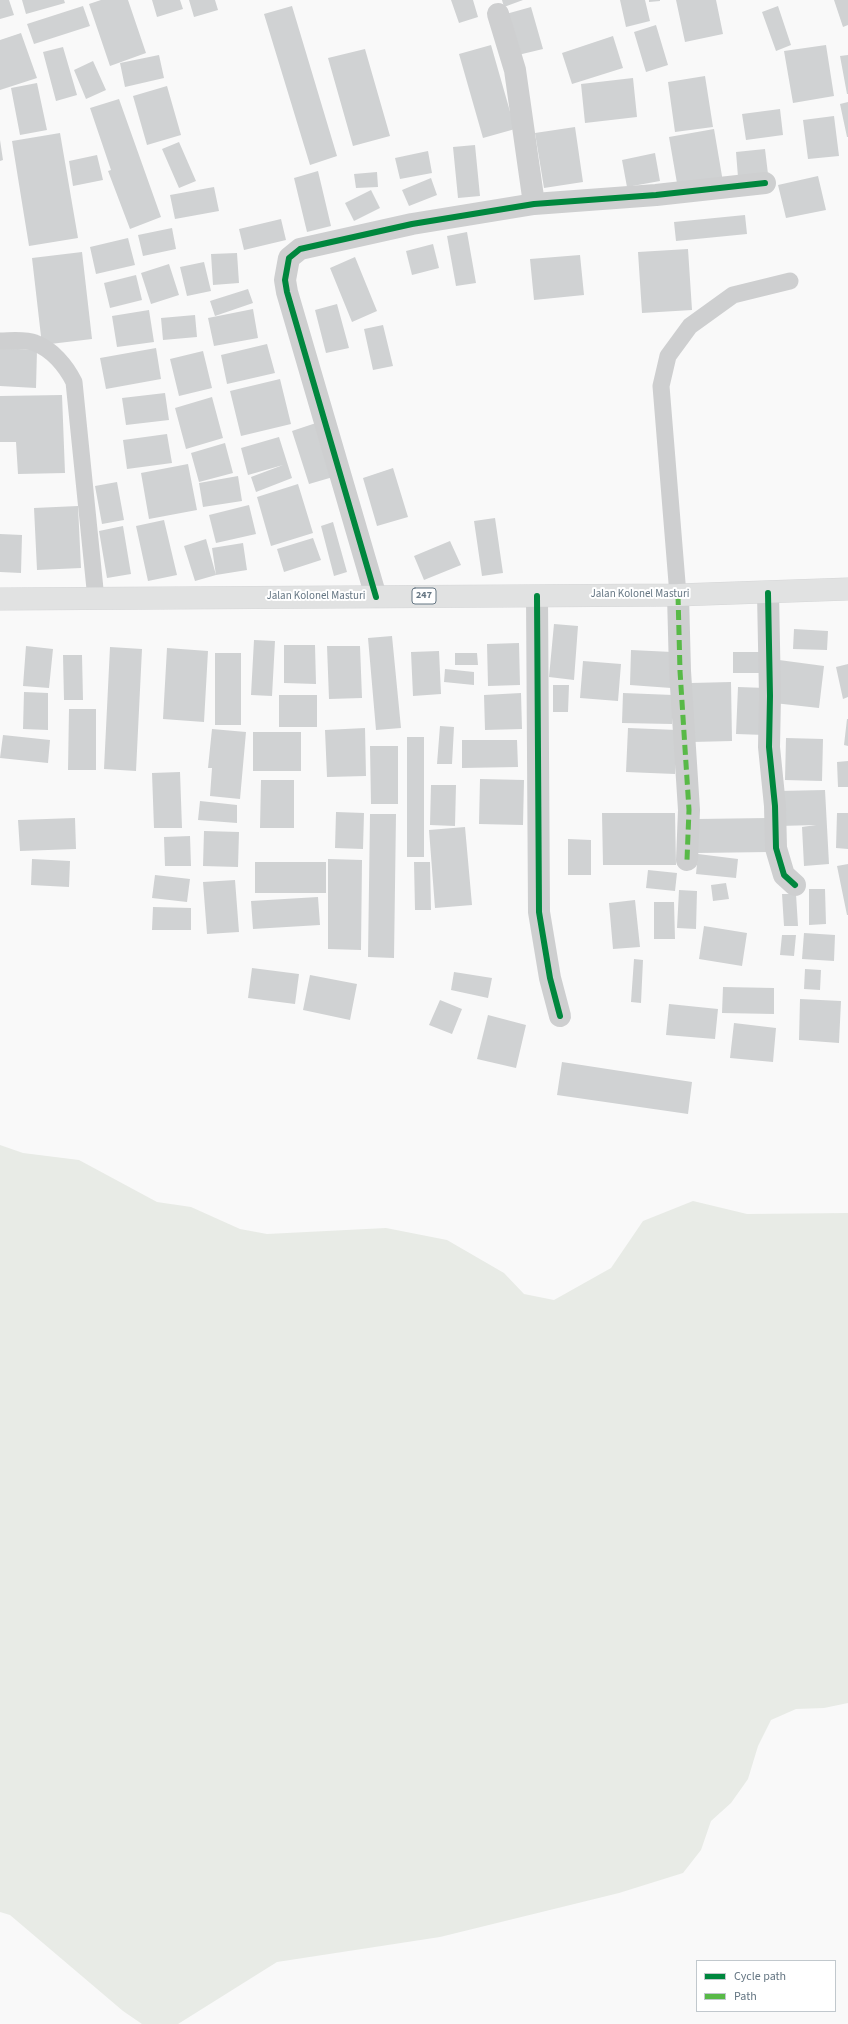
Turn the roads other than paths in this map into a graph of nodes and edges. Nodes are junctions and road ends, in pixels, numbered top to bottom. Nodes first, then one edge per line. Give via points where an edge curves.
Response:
1 (498, 14) dead end
2 (765, 183) dead end
3 (534, 204) junction
4 (790, 281) dead end
5 (0, 341) edge
6 (848, 589) edge
7 (768, 593) junction
8 (678, 595) junction
9 (537, 596) junction
10 (376, 597) junction
11 (96, 599) junction
12 (0, 600) edge
13 (687, 860) dead end
14 (795, 885) dead end
15 (560, 1016) dead end

1 - 3 street via 515,70
2 - 3 street via 656,195
3 - 10 street via 412,224 300,249 289,258 285,280 287,292
4 - 8 lane via 733,296 690,326 668,356 661,386
5 - 11 lane via 34,342 47,349 66,367 74,382
6 - 7 main road, Jalan Kolonel Masturi / 247
7 - 8 main road, Jalan Kolonel Masturi / 247
7 - 14 street via 769,747 776,848 784,875
8 - 9 main road, Jalan Kolonel Masturi / 247
8 - 13 street via 689,810
9 - 10 main road, Jalan Kolonel Masturi / 247
9 - 15 street via 539,912 550,978
10 - 11 main road, Jalan Kolonel Masturi / 247
11 - 12 main road, Jalan Kolonel Masturi / 247

